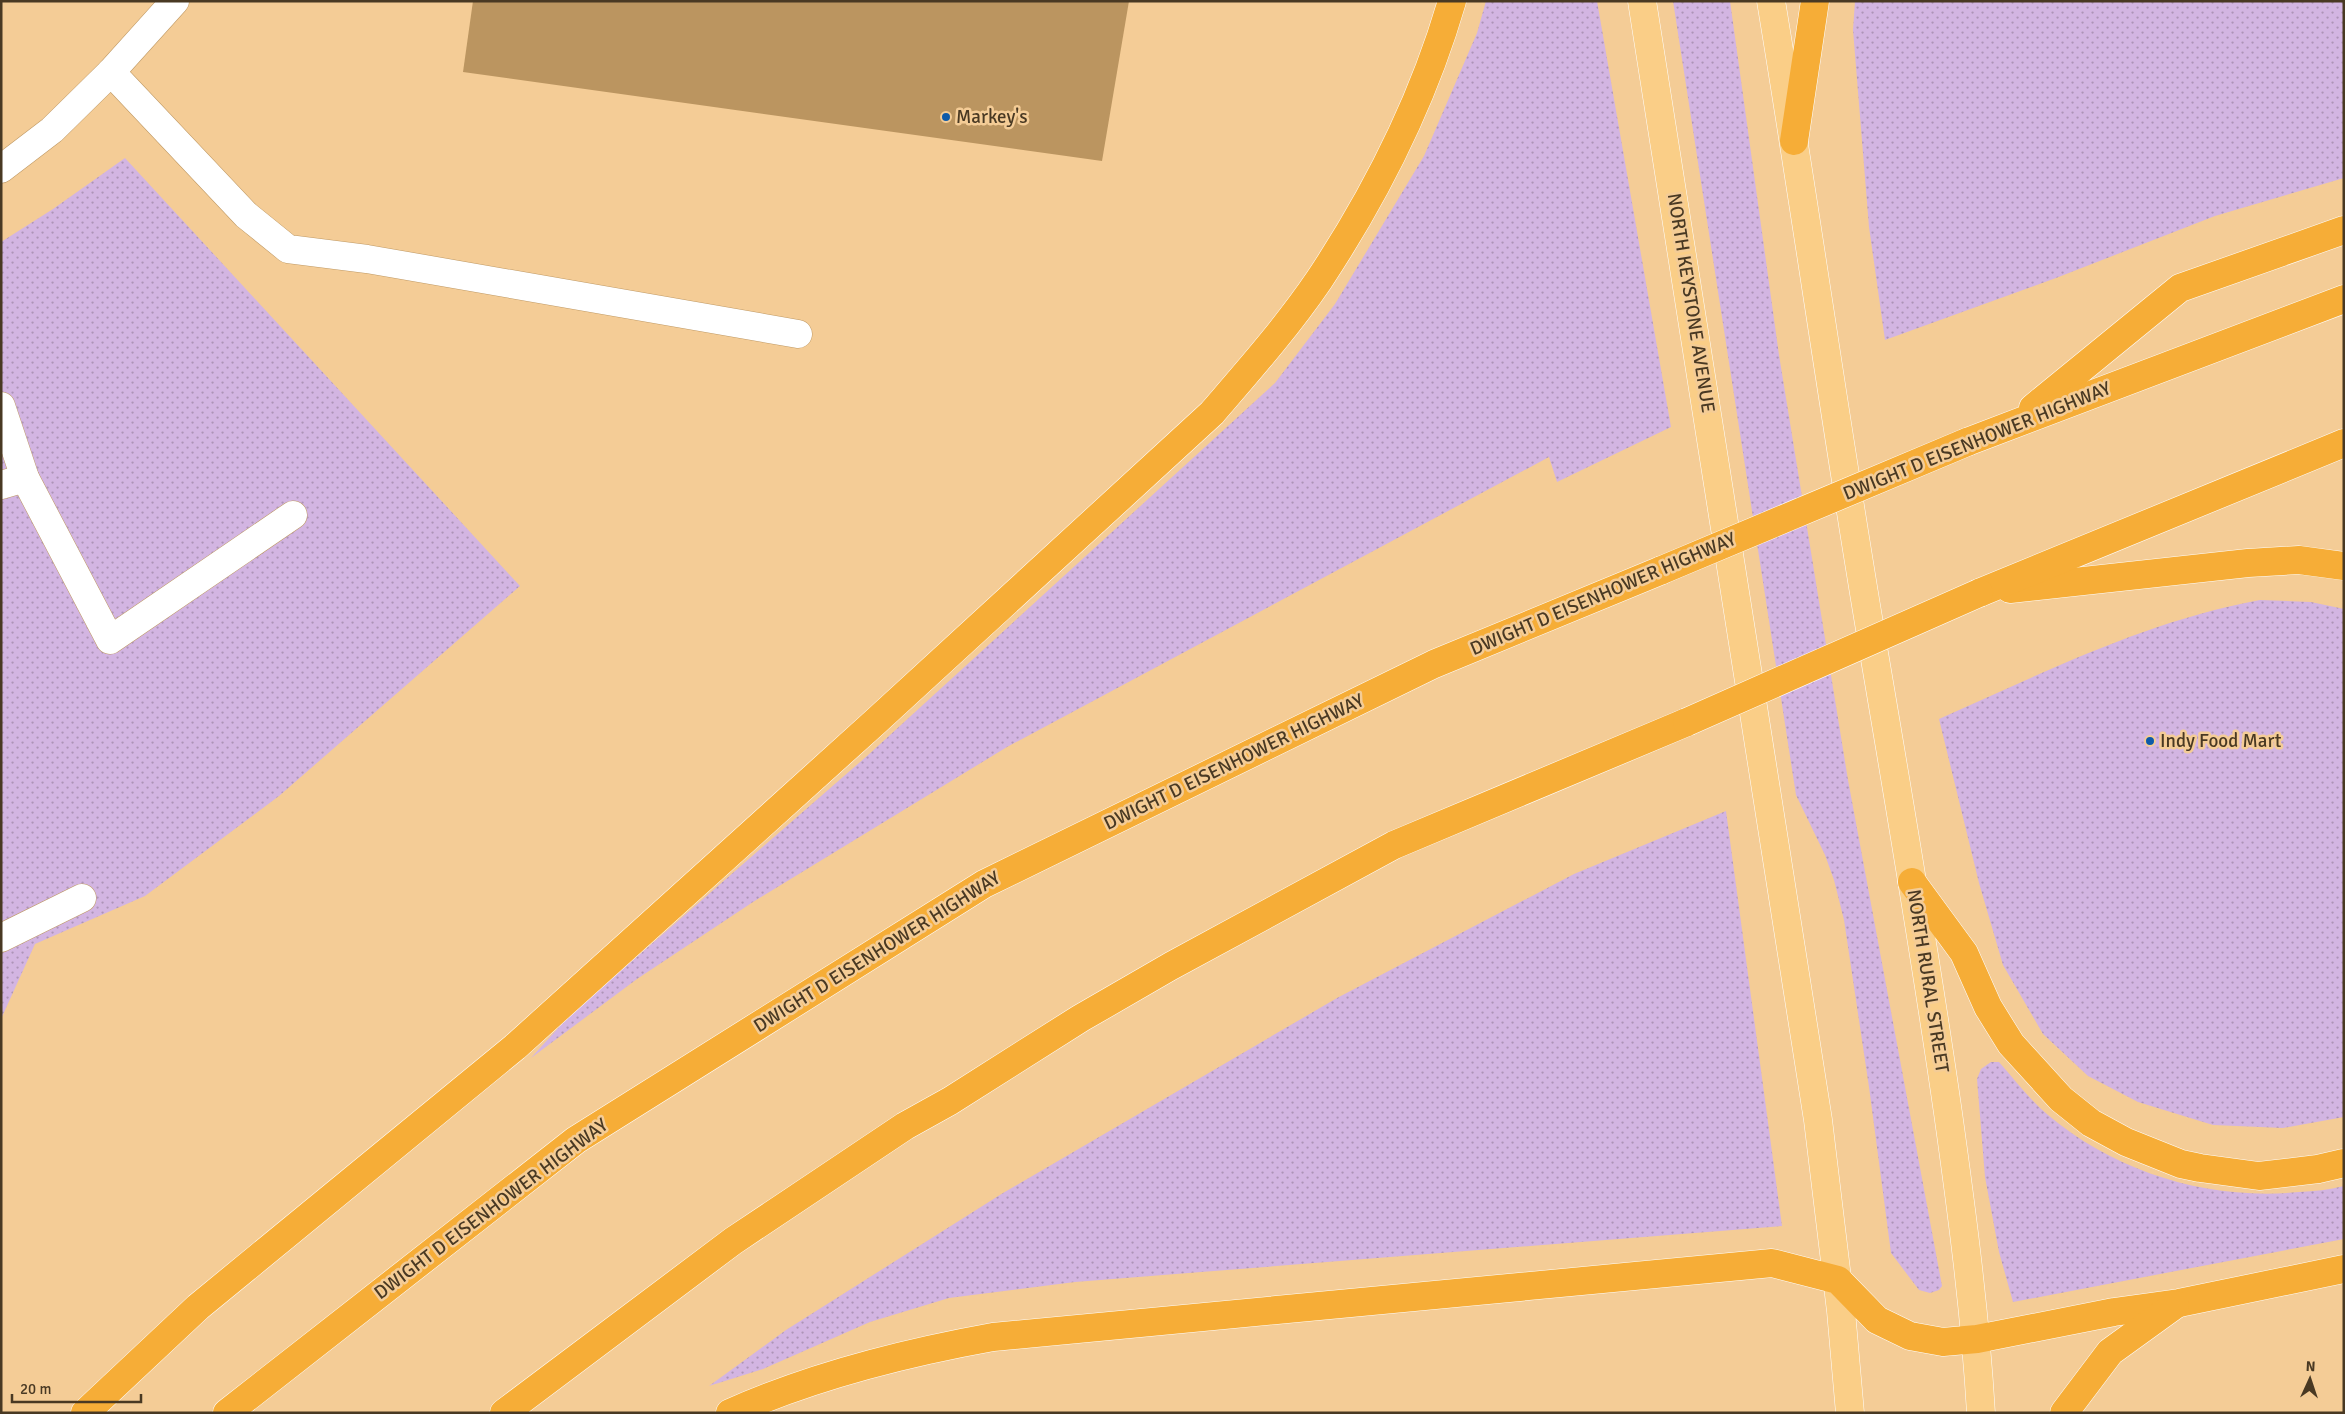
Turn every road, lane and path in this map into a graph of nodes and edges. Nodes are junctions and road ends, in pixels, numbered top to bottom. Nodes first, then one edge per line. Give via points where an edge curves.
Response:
1 (175, 1) edge
2 (1452, 1) edge
3 (1642, 1) edge
4 (1771, 1) edge
5 (1815, 1) edge
6 (111, 72) junction
7 (1794, 141) junction
8 (1, 169) edge
9 (2344, 230) edge
10 (2344, 299) edge
11 (798, 334) dead end
12 (1, 406) edge
13 (2015, 424) junction
14 (2344, 443) edge
15 (13, 481) edge
16 (293, 515) dead end
17 (2344, 566) edge
18 (1979, 593) junction
19 (1912, 882) junction
20 (82, 898) dead end
21 (1, 938) edge
22 (2344, 1162) edge
23 (2344, 1269) edge
24 (1838, 1280) junction
25 (2179, 1303) junction
26 (1976, 1339) junction
27 (85, 1413) edge
28 (227, 1413) edge
29 (504, 1413) edge
30 (730, 1413) edge
31 (1850, 1413) edge
32 (1981, 1413) edge
33 (2064, 1413) edge

1 - 6 street
2 - 27 highway via 1426,79 1361,212 1312,289 1260,358 1212,413 515,1047 198,1308
3 - 24 main road, NORTH KEYSTONE AVENUE via 1818,1120
4 - 7 main road
5 - 7 highway
6 - 8 street via 52,130
6 - 11 street via 246,215 288,249 367,259
7 - 19 main road, NORTH RURAL STREET via 1856,552
9 - 13 highway via 2180,288
10 - 13 highway, DWIGHT D EISENHOWER HIGHWAY
12 - 15 street
13 - 28 highway, DWIGHT D EISENHOWER HIGHWAY, bridge via 1434,664 984,884 576,1140
14 - 18 highway
15 - 16 street via 110,640
17 - 18 highway via 2299,560 2248,563
18 - 29 highway, bridge via 1687,722 1394,845 1171,966 905,1126 733,1241
19 - 22 highway via 1964,953 1988,1007 2011,1044 2061,1099 2091,1123 2126,1142 2180,1164 2200,1168 2259,1176 2318,1170
19 - 26 main road, NORTH RURAL STREET via 1963,1222
20 - 21 street
23 - 25 highway
24 - 26 highway via 1877,1320 1910,1336 1943,1342
24 - 30 highway via 1772,1263 993,1337 829,1377 758,1400
24 - 31 main road
25 - 26 highway
25 - 33 highway via 2110,1352
26 - 32 main road, NORTH RURAL STREET

